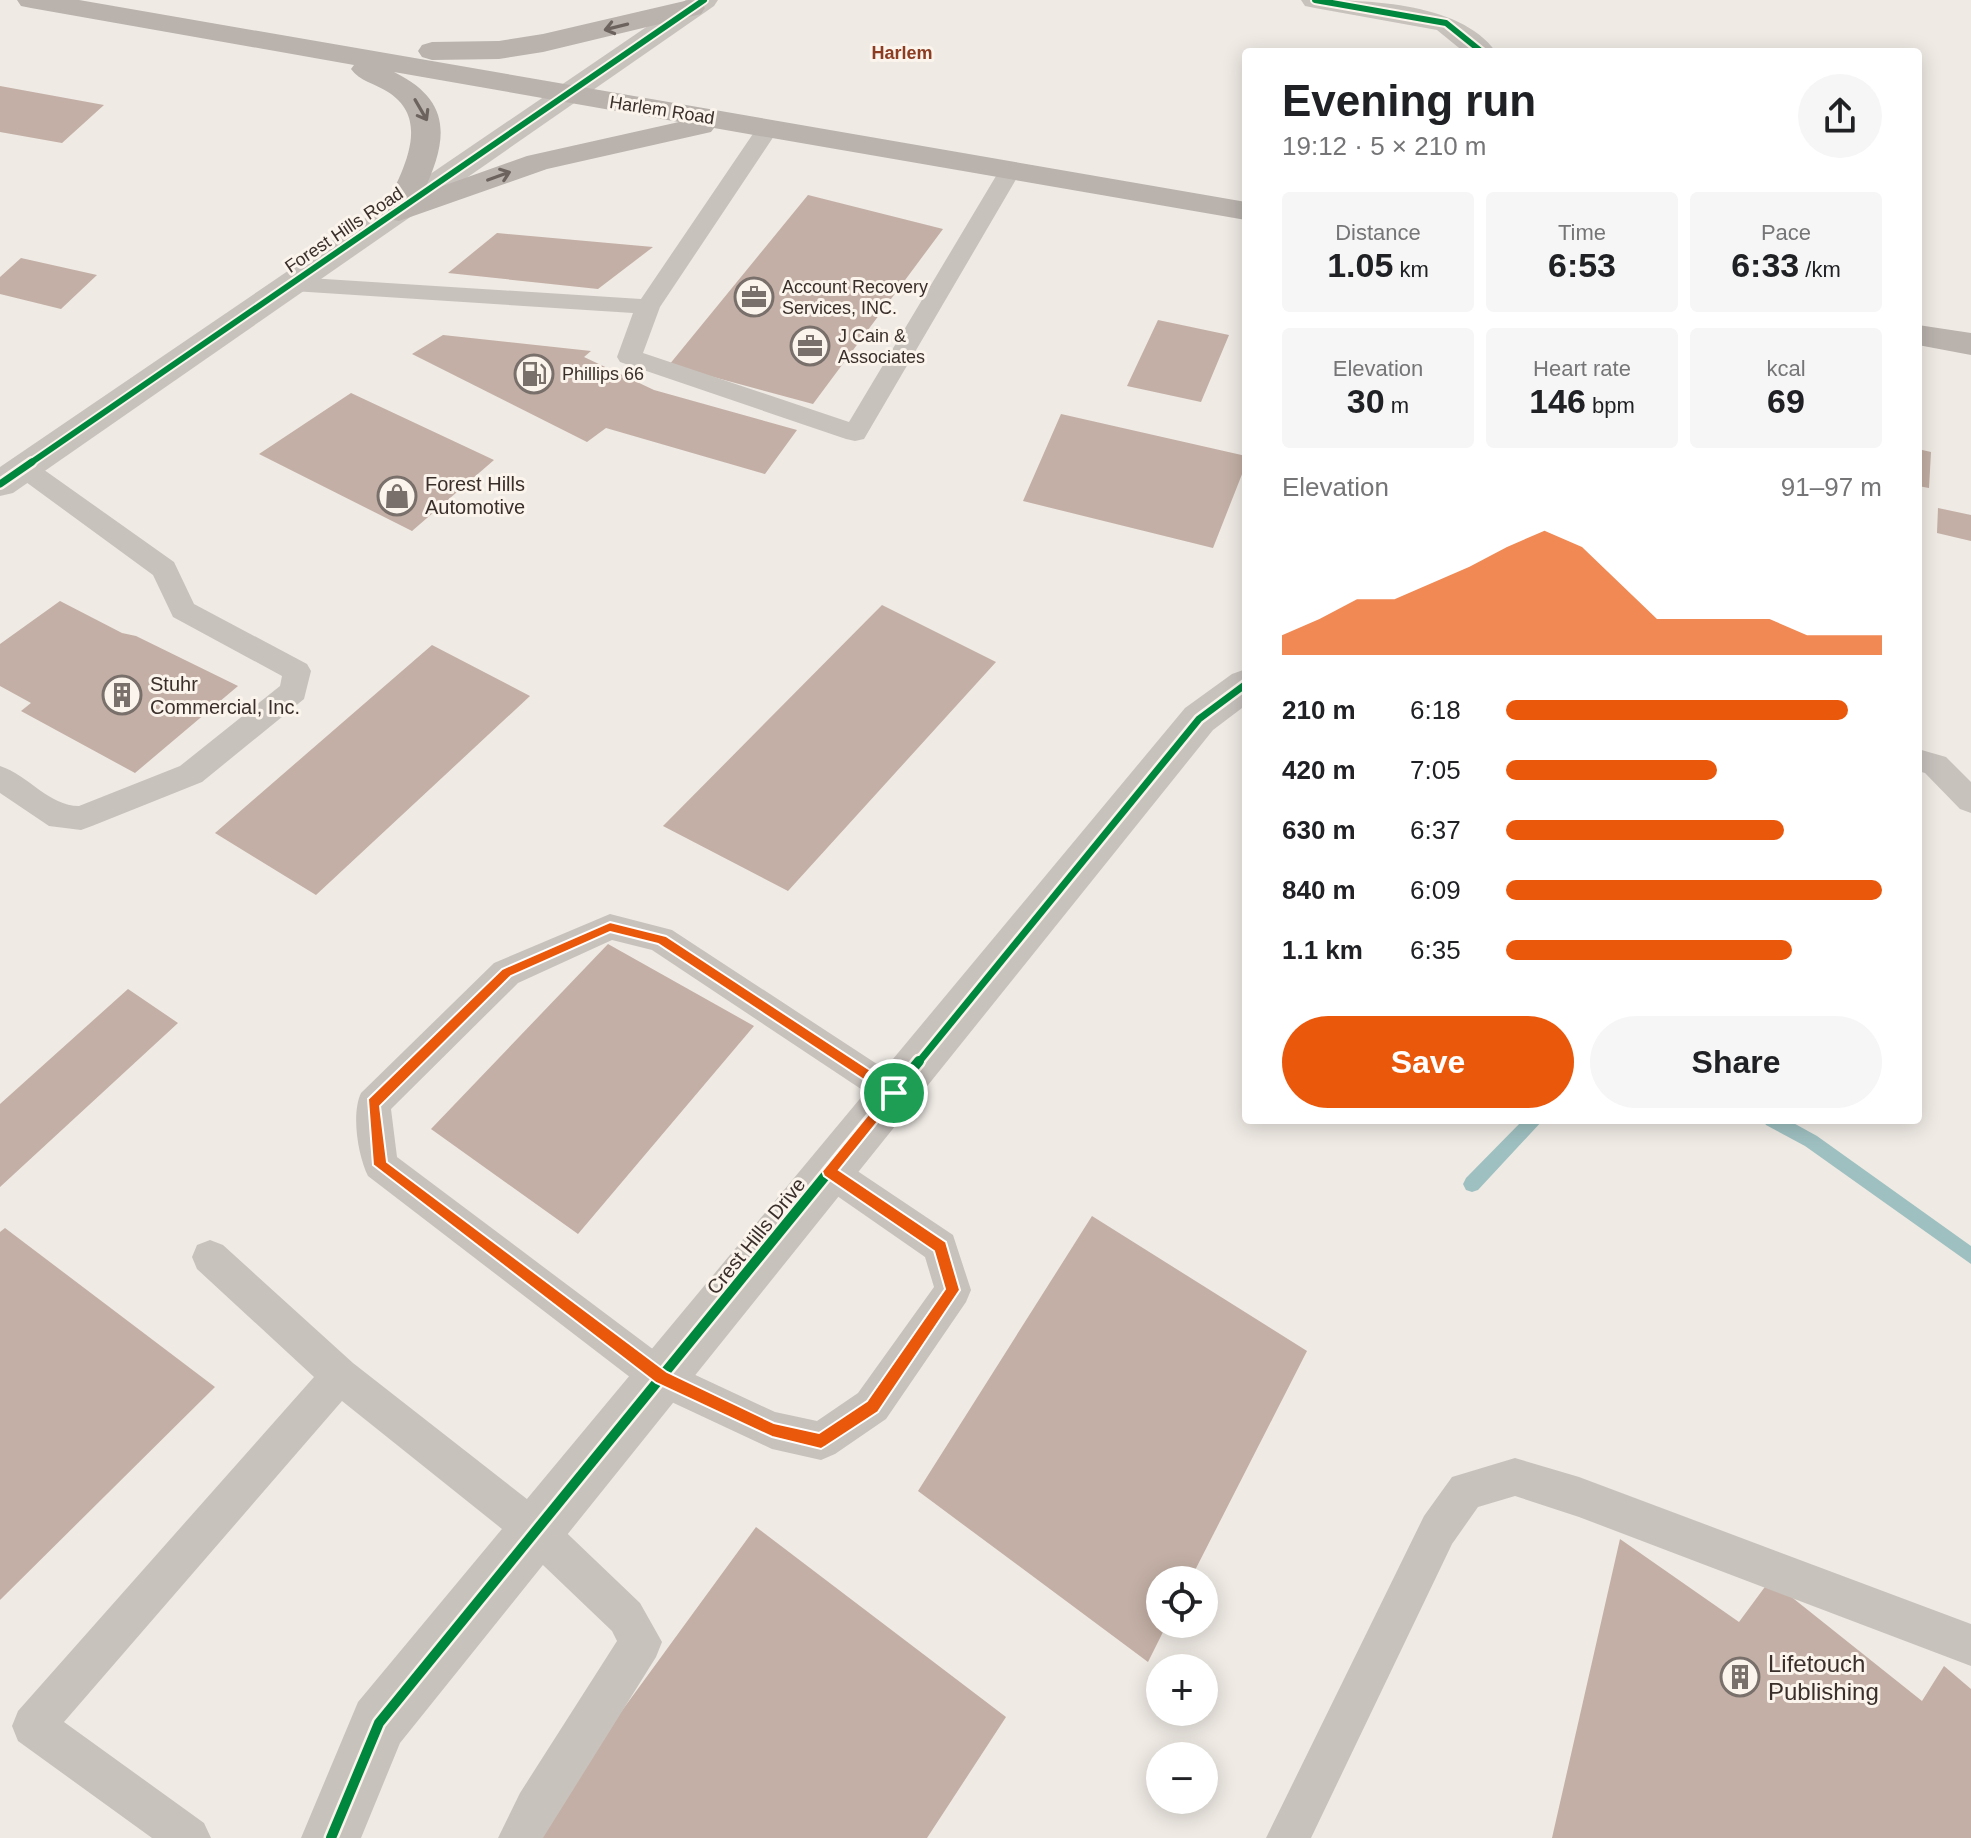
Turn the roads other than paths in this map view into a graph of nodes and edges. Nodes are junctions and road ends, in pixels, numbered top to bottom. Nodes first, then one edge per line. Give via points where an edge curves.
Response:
1 (31, 0) edge
2 (1315, 0) edge
3 (698, 4) edge
4 (1477, 48) edge
5 (334, 53) junction
6 (570, 94) junction
7 (732, 121) junction
8 (769, 127) junction
9 (1010, 171) junction
10 (1242, 210) edge
11 (399, 212) junction
12 (293, 284) junction
13 (648, 307) junction
14 (1922, 336) edge
15 (1971, 344) edge
16 (12, 476) edge
17 (1242, 687) edge
18 (1922, 761) edge
19 (0, 778) edge
20 (1971, 801) edge
21 (894, 1093) junction
22 (829, 1171) junction
23 (210, 1257) dead end
24 (340, 1376) junction
25 (661, 1378) junction
26 (536, 1531) junction
27 (1971, 1645) edge
28 (189, 1838) edge
29 (331, 1838) edge
30 (520, 1838) edge
31 (1288, 1838) edge

1 - 5 main road, Harlem Road
2 - 4 street via 1446,23
3 -> 5 main road via 581,36 499,50
3 - 6 street, Forest Hills Road
5 - 6 main road, Harlem Road
5 -> 11 main road via 406,91 424,109 430,131
6 - 7 main road, Harlem Road
6 - 11 street, Forest Hills Road
7 - 8 main road, Harlem Road
11 -> 7 main road via 538,162
8 - 9 main road, Harlem Road
8 - 13 lane
9 - 10 main road, Harlem Road
9 - 13 lane via 855,433 629,357
11 - 12 street, Forest Hills Road
12 - 13 lane
12 - 16 street, Forest Hills Road
14 - 15 main road
16 - 19 lane via 164,569 183,610 297,671 294,691 191,774 81,818 60,818
17 - 21 street, Crest Hills Drive via 1199,719
18 - 20 lane via 1935,765
21 - 22 street, Crest Hills Drive
21 - 25 lane via 661,939 610,927 506,973 373,1104 380,1165
22 - 25 street, Crest Hills Drive
22 - 25 lane via 940,1247 953,1290 872,1406 821,1441 772,1430
23 - 24 lane
24 - 26 lane
24 - 28 lane via 33,1726
25 - 26 street, Crest Hills Drive
26 - 29 street, Crest Hills Drive via 379,1723
26 - 30 lane via 626,1617 641,1642
27 - 31 lane via 1515,1477 1466,1491 1438,1530

